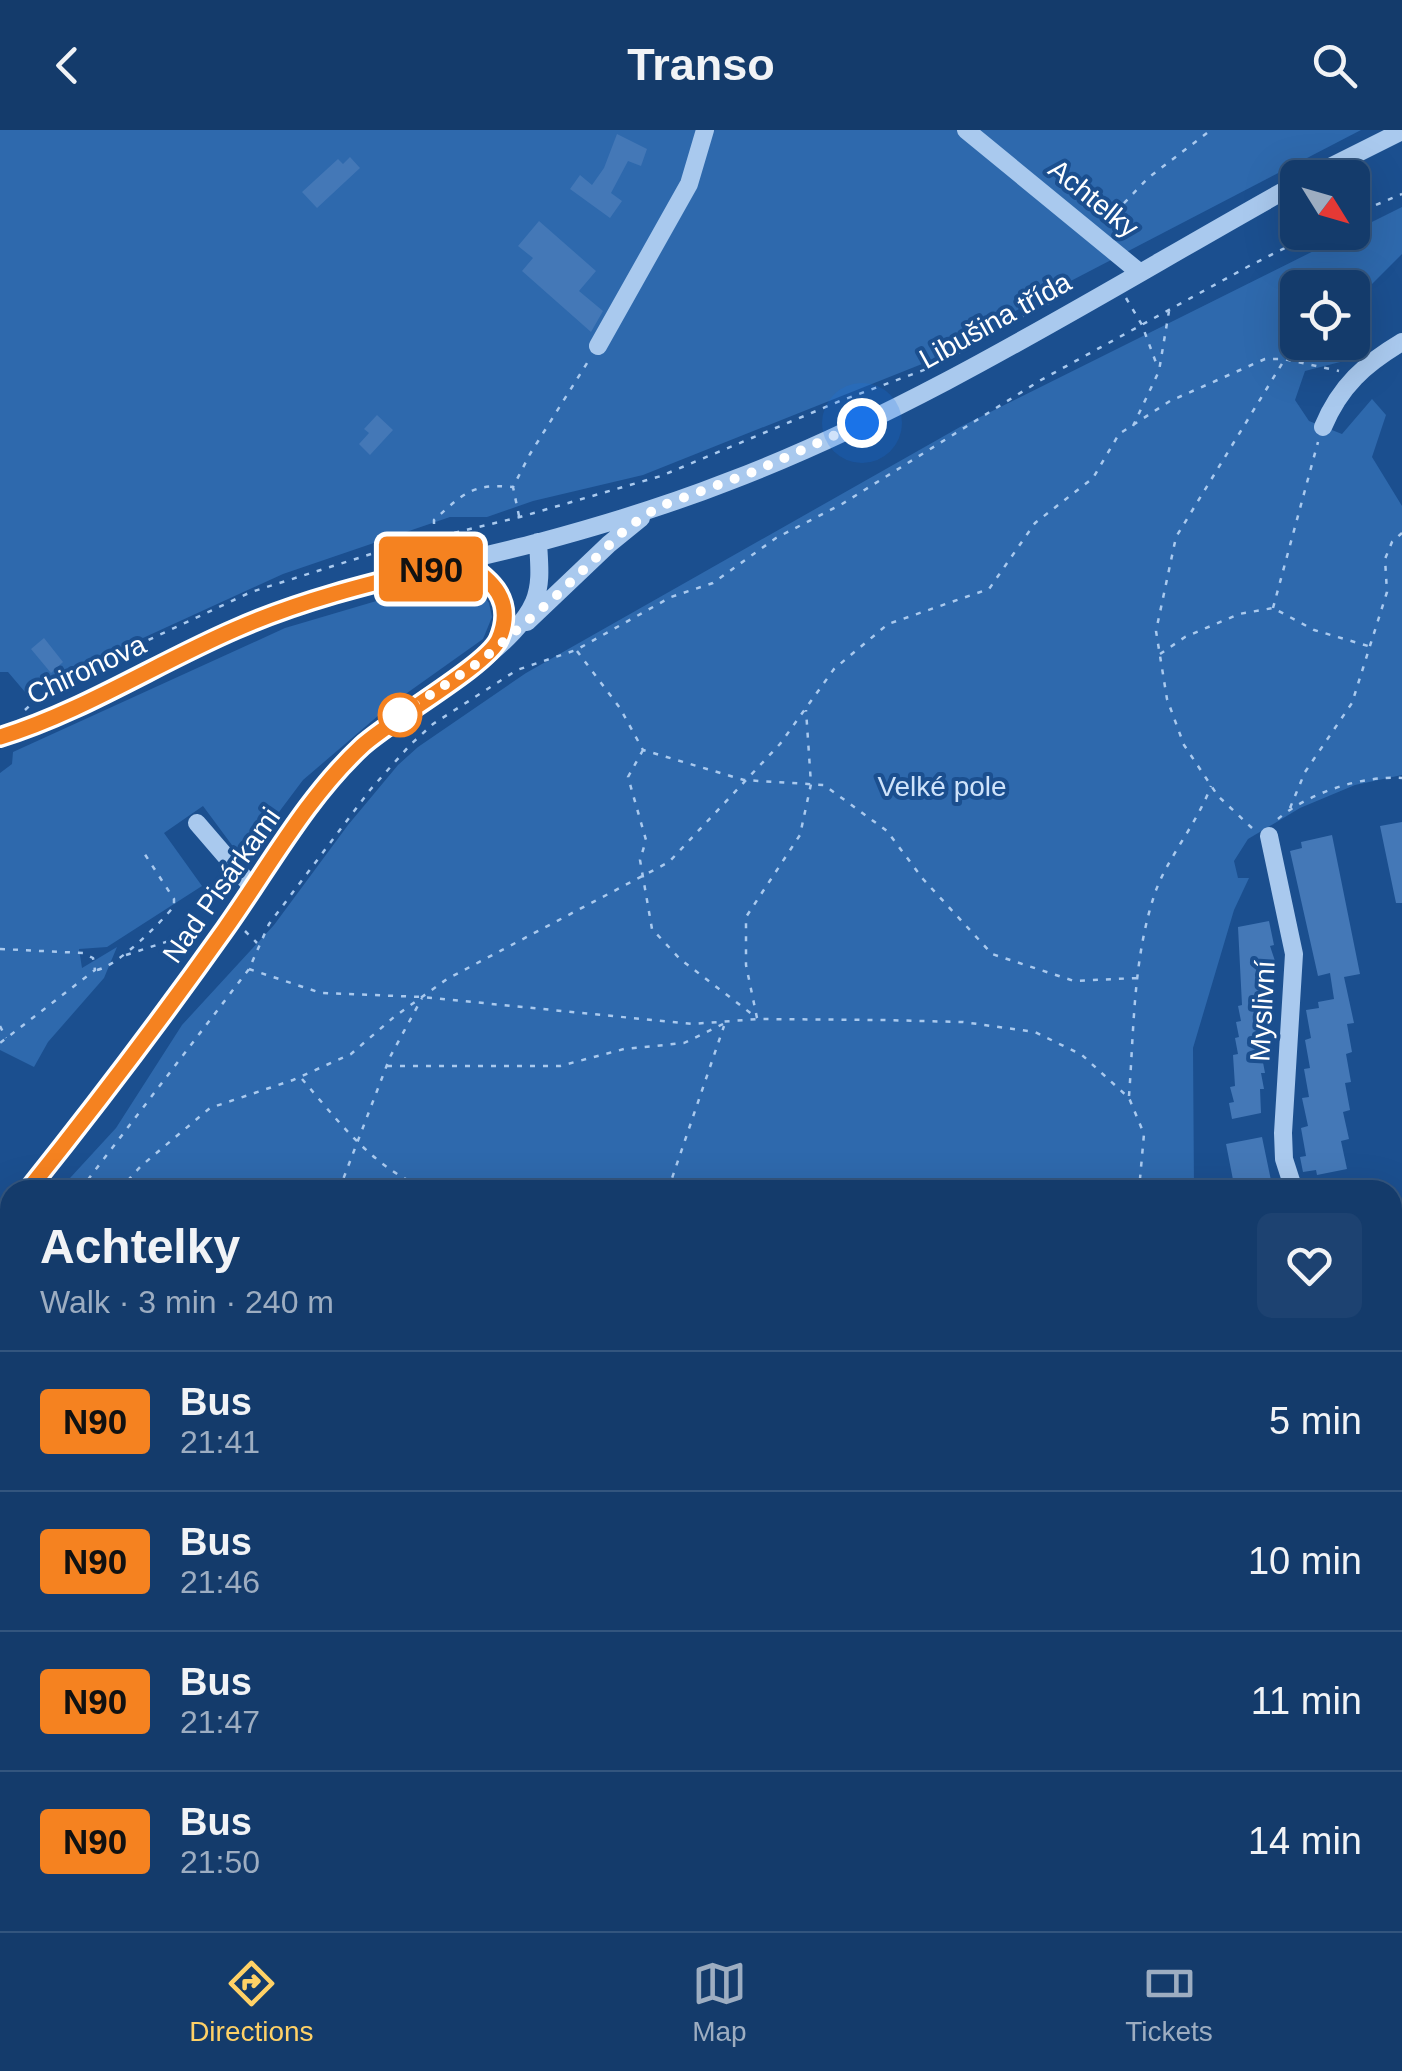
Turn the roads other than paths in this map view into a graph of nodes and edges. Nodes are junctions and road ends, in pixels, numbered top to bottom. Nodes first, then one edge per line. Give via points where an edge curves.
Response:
1 (705, 130) edge
2 (966, 130) edge
3 (1402, 131) edge
4 (1344, 160) edge
5 (1280, 193) edge
6 (1139, 272) junction
7 (1402, 342) edge
8 (598, 346) road end
9 (1323, 426) road end
10 (658, 507) junction
11 (538, 542) junction
12 (462, 561) junction
13 (493, 650) junction
14 (0, 737) edge
15 (197, 823) dead end
16 (1271, 830) road end
17 (253, 888) junction
18 (36, 1180) edge
19 (1291, 1180) edge

1 - 8 street via 689,184
2 - 6 street, Achtelky
3 - 4 street
5 - 6 street, Libušina třída
6 - 10 street, Libušina třída via 862,423
7 - 9 street via 1356,373
10 - 11 street, Libušina třída
10 - 13 street
11 - 12 street, Chironova
11 - 13 street, Nad Pisárkami via 534,603
12 - 13 street via 492,581 503,600 504,621
12 - 14 street, Chironova via 282,610
13 - 17 street, Nad Pisárkami via 351,757
15 - 17 street
16 - 19 street, Myslivní via 1294,954 1282,1133
17 - 18 street, Nad Pisárkami

